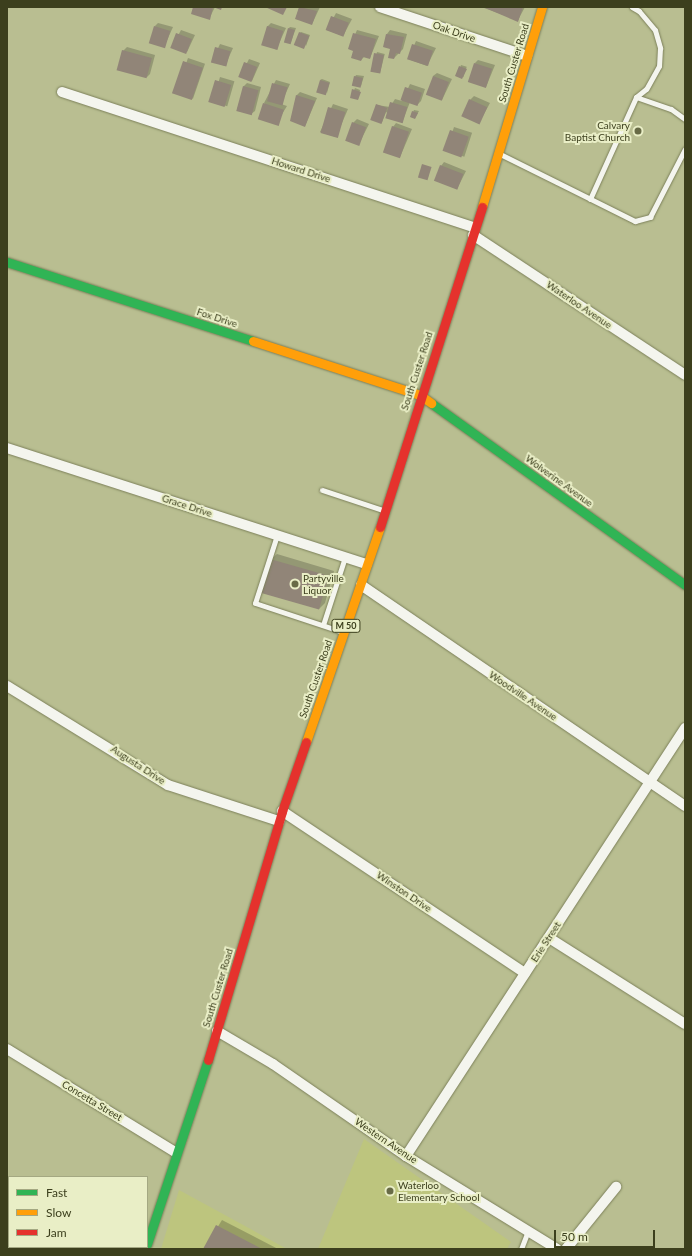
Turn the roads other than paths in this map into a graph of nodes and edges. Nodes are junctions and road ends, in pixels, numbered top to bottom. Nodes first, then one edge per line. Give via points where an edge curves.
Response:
1 (380, 7) edge
2 (542, 7) edge
3 (632, 7) edge
4 (527, 56) junction
5 (62, 92) dead end
6 (636, 97) junction
7 (685, 119) edge
8 (685, 149) edge
9 (498, 153) junction
10 (590, 199) junction
11 (474, 231) junction
12 (7, 262) edge
13 (685, 375) edge
14 (420, 395) junction
15 (7, 448) edge
16 (322, 490) dead end
17 (384, 510) junction
18 (277, 535) junction
19 (345, 557) junction
20 (366, 564) junction
21 (361, 585) junction
22 (685, 585) edge
23 (323, 625) junction
24 (344, 632) junction
25 (7, 686) edge
26 (685, 728) edge
27 (649, 782) junction
28 (685, 806) edge
29 (281, 816) junction
30 (549, 938) junction
31 (526, 973) junction
32 (685, 1024) edge
33 (217, 1030) junction
34 (7, 1049) edge
35 (177, 1153) junction
36 (406, 1156) junction
37 (616, 1187) dead end
38 (528, 1231) junction
39 (148, 1241) edge
40 (521, 1249) edge
41 (557, 1249) edge
42 (566, 1249) edge

1 - 4 street, Oak Drive
2 - 4 main road, South Custer Road / M 50
3 - 6 lane via 639,11 655,30 660,48 659,66 646,89
4 - 9 main road, South Custer Road / M 50
5 - 11 street, Howard Drive
6 - 7 lane via 671,109
6 - 10 lane
8 - 10 lane via 650,217 635,221
9 - 10 lane
9 - 11 main road, South Custer Road / M 50
11 - 13 street, Waterloo Avenue
11 - 14 main road, South Custer Road / M 50
12 - 14 main road, Fox Drive
14 - 17 main road, South Custer Road / M 50
14 - 22 main road, Wolverine Avenue
15 - 18 street, Grace Drive
16 - 17 lane
17 - 20 main road, South Custer Road / M 50
18 - 19 street, Grace Drive
18 - 23 lane via 255,603
19 - 20 street, Grace Drive
19 - 23 lane
20 - 21 main road, South Custer Road / M 50
21 - 24 main road, South Custer Road / M 50
21 - 27 street, Woodville Avenue
23 - 24 lane
24 - 29 main road, South Custer Road / M 50
25 - 29 street, Augusta Drive via 168,785
26 - 27 street, Erie Street
27 - 28 street, Woodville Avenue
27 - 30 street, Erie Street
29 - 31 street, Winston Drive
29 - 33 main road, South Custer Road / M 50
30 - 31 street, Erie Street
30 - 32 street
31 - 36 street, Erie Street
33 - 35 main road, South Custer Road / M 50
33 - 36 street, Western Avenue via 273,1064
34 - 35 street, Concetta Street
35 - 39 main road, South Custer Road / M 50
36 - 38 street, Western Avenue
37 - 42 street
38 - 40 lane
38 - 41 street, Western Avenue

